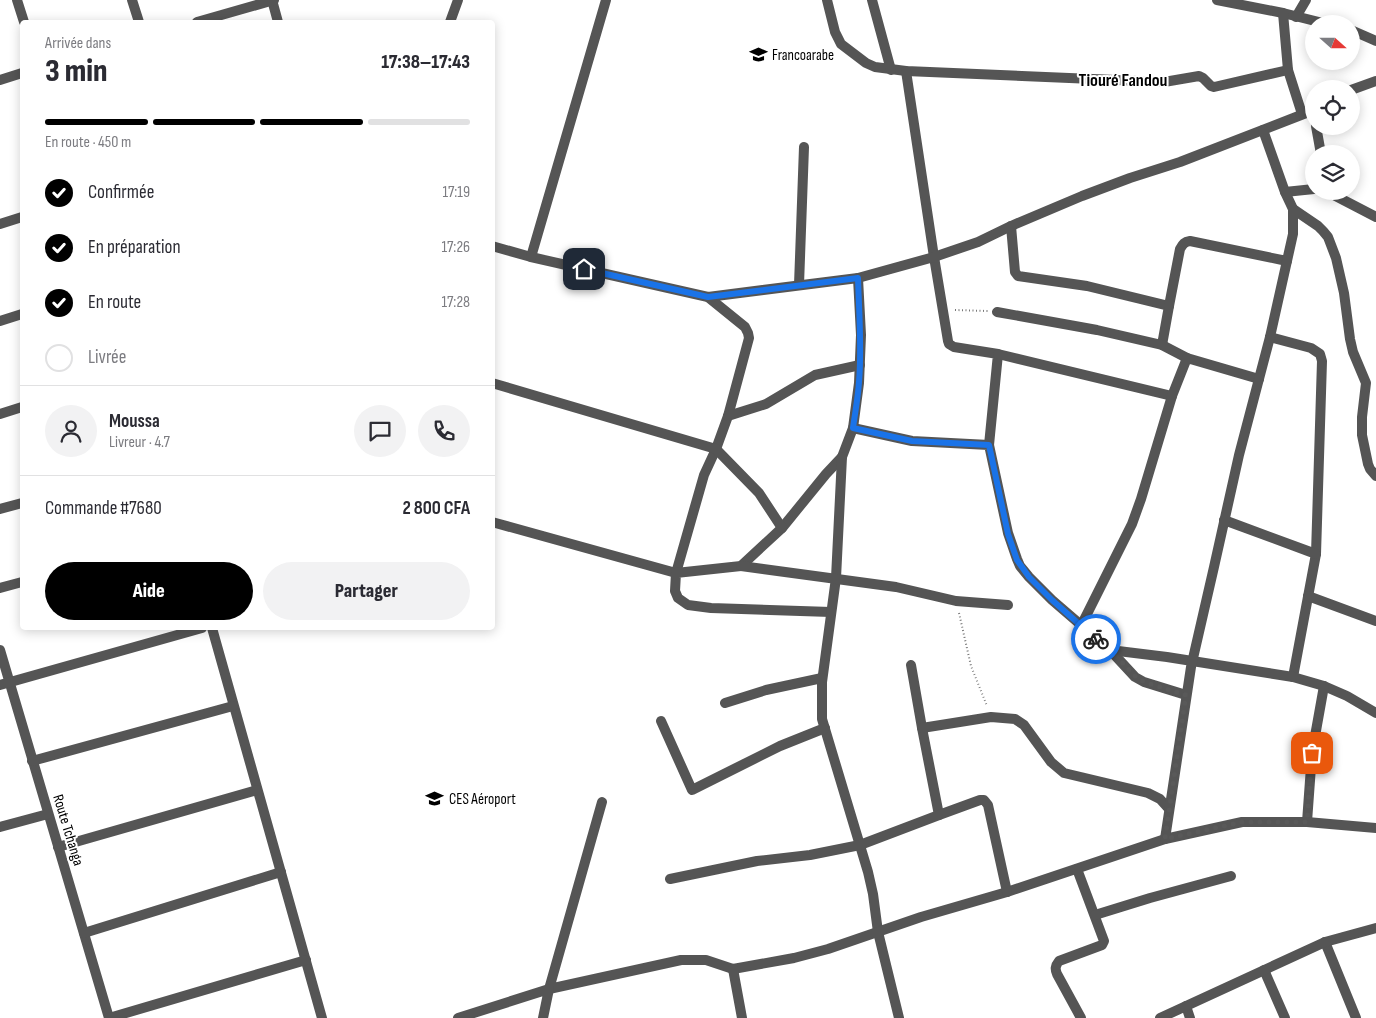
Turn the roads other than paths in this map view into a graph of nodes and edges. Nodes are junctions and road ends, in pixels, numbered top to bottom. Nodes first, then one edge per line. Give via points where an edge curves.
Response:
1 (17, 0) edge
2 (132, 0) edge
3 (273, 0) edge
4 (458, 0) edge
5 (606, 0) edge
6 (827, 0) edge
7 (872, 0) edge
8 (1217, 0) edge
9 (1306, 0) edge
10 (1267, 5) edge
11 (1283, 13) junction
12 (1296, 17) junction
13 (1305, 19) edge
14 (23, 20) edge
15 (138, 20) edge
16 (204, 20) edge
17 (278, 20) edge
18 (451, 20) edge
19 (1360, 34) edge
20 (1376, 40) edge
21 (891, 70) junction
22 (1288, 70) junction
23 (906, 71) junction
24 (20, 74) edge
25 (0, 80) edge
26 (1376, 81) edge
27 (1360, 87) edge
28 (1305, 113) edge
29 (1302, 114) junction
30 (1263, 130) junction
31 (804, 147) dead end
32 (1305, 189) edge
33 (1285, 192) junction
34 (1343, 200) edge
35 (1294, 209) junction
36 (1376, 217) edge
37 (20, 218) edge
38 (0, 224) edge
39 (1012, 226) junction
40 (495, 247) edge
41 (934, 257) junction
42 (531, 258) junction
43 (1287, 260) junction
44 (858, 278) junction
45 (800, 285) junction
46 (708, 297) junction
47 (1168, 306) junction
48 (997, 312) road end
49 (20, 315) edge
50 (0, 321) edge
51 (1270, 337) junction
52 (1162, 345) junction
53 (998, 354) junction
54 (1187, 358) junction
55 (860, 365) junction
56 (1259, 379) junction
57 (1366, 382) junction
58 (495, 384) edge
59 (1376, 388) edge
60 (1172, 396) junction
61 (20, 408) edge
62 (0, 414) edge
63 (728, 416) junction
64 (853, 428) junction
65 (989, 445) junction
66 (716, 449) junction
67 (842, 457) junction
68 (1376, 476) edge
69 (20, 504) edge
70 (0, 509) edge
71 (1224, 520) junction
72 (495, 523) edge
73 (782, 528) junction
74 (1316, 554) junction
75 (741, 566) junction
76 (676, 573) junction
77 (836, 578) junction
78 (20, 583) edge
79 (0, 588) edge
80 (1308, 596) junction
81 (1008, 605) dead end
82 (831, 612) junction
83 (1376, 621) edge
84 (1081, 626) junction
85 (195, 630) edge
86 (213, 630) edge
87 (0, 650) edge
88 (1110, 650) junction
89 (1192, 662) junction
90 (911, 665) dead end
91 (1293, 677) junction
92 (822, 678) junction
93 (5, 684) edge
94 (1324, 686) junction
95 (1186, 695) junction
96 (725, 703) dead end
97 (233, 706) junction
98 (1376, 713) edge
99 (661, 721) dead end
100 (825, 728) junction
101 (922, 728) junction
102 (32, 760) junction
103 (257, 790) junction
104 (602, 802) dead end
105 (1169, 809) junction
106 (48, 814) junction
107 (939, 815) junction
108 (1307, 822) junction
109 (0, 827) edge
110 (1376, 828) edge
111 (1165, 839) junction
112 (860, 846) junction
113 (58, 847) junction
114 (1077, 869) junction
115 (281, 872) junction
116 (1231, 876) dead end
117 (670, 879) dead end
118 (1007, 892) junction
119 (1095, 915) junction
120 (1376, 928) edge
121 (878, 932) junction
122 (84, 933) junction
123 (1325, 942) junction
124 (306, 960) junction
125 (733, 969) junction
126 (1264, 970) junction
127 (549, 989) junction
128 (1186, 1006) junction
129 (545, 1016) edge
130 (109, 1018) edge
131 (322, 1018) edge
132 (458, 1018) edge
133 (742, 1018) edge
134 (900, 1018) edge
135 (1081, 1018) edge
136 (1160, 1018) edge
137 (1190, 1018) edge
138 (1285, 1018) edge
139 (1356, 1018) edge

1 - 14 street
2 - 15 street
3 - 16 street
3 - 17 street
4 - 18 street
5 - 42 street
6 - 21 street via 841,44 866,63
7 - 21 street
8 - 10 street
9 - 12 street
10 - 11 street
11 - 12 street
11 - 22 street
12 - 13 street
19 - 20 street
21 - 23 street
22 - 23 street via 1214,87 1199,76 1164,82
22 - 29 street
23 - 41 street
24 - 25 street
26 - 27 street
28 - 29 street
29 - 30 street
30 - 33 street
30 - 39 street via 1082,196
31 - 45 street
32 - 33 street
33 - 35 street
34 - 36 street
35 - 43 street
35 - 57 street via 1328,237 1344,293 1350,339
37 - 38 street
39 - 41 street
39 - 47 street via 1015,272 1018,276 1087,286
40 - 42 street
41 - 44 street
41 - 53 street via 951,346
42 - 46 street
43 - 47 street via 1186,242 1180,249
43 - 51 street
44 - 45 street
44 - 55 street
45 - 46 street
46 - 63 street via 745,327 749,338
47 - 52 street
48 - 52 street
49 - 50 street
51 - 56 street
51 - 74 street via 1311,348 1320,354 1322,361
52 - 54 street
53 - 60 street
53 - 65 street
54 - 56 street
54 - 60 street
55 - 63 street via 814,375 766,404
55 - 64 street
56 - 71 street
57 - 59 street
57 - 68 street via 1362,435 1368,464
58 - 66 street
60 - 84 street via 1132,524
61 - 62 street
63 - 66 street
64 - 65 street via 912,441
64 - 67 street
65 - 84 street via 1008,534 1017,560 1029,577
66 - 73 street via 759,493
66 - 76 street via 704,475
67 - 73 street
67 - 77 street
69 - 70 street
71 - 74 street
71 - 89 street
72 - 76 street
73 - 75 street
74 - 80 street
75 - 76 street
75 - 77 street
76 - 82 street via 675,592 688,605
77 - 81 street via 902,588 956,601
77 - 82 street
78 - 79 street
80 - 83 street
80 - 91 street
82 - 92 street
84 - 88 street
85 - 93 street
86 - 97 street
87 - 93 street, Route Tchanga
88 - 89 street
88 - 95 street via 1144,682
89 - 91 street
89 - 95 street
90 - 101 street
91 - 94 street
92 - 96 street
92 - 100 street
93 - 102 street, Route Tchanga
94 - 98 street
94 - 108 street via 1312,753
95 - 105 street
97 - 102 street
97 - 103 street
99 - 100 street via 692,790 780,746
100 - 112 street
101 - 105 street via 991,717 1015,719 1064,773 1148,793
101 - 107 street
102 - 106 street, Route Tchanga
103 - 113 street
103 - 115 street
104 - 127 street
105 - 111 street
106 - 109 street
106 - 113 street, Route Tchanga
107 - 112 street
107 - 118 street via 980,800 986,802
108 - 110 street
108 - 111 street via 1242,822
111 - 114 street
112 - 117 street via 757,861
112 - 121 street via 873,894
113 - 122 street, Route Tchanga
114 - 118 street
114 - 119 street
115 - 122 street
115 - 124 street
116 - 119 street
118 - 121 street
119 - 135 street via 1104,943 1059,961 1055,969
120 - 123 street
121 - 125 street via 794,958
121 - 134 street
122 - 130 street, Route Tchanga
123 - 126 street
123 - 139 street
124 - 130 street
124 - 131 street
125 - 127 street via 706,960 681,960
125 - 133 street
126 - 128 street
126 - 138 street
127 - 129 street
127 - 132 street
128 - 136 street
128 - 137 street

